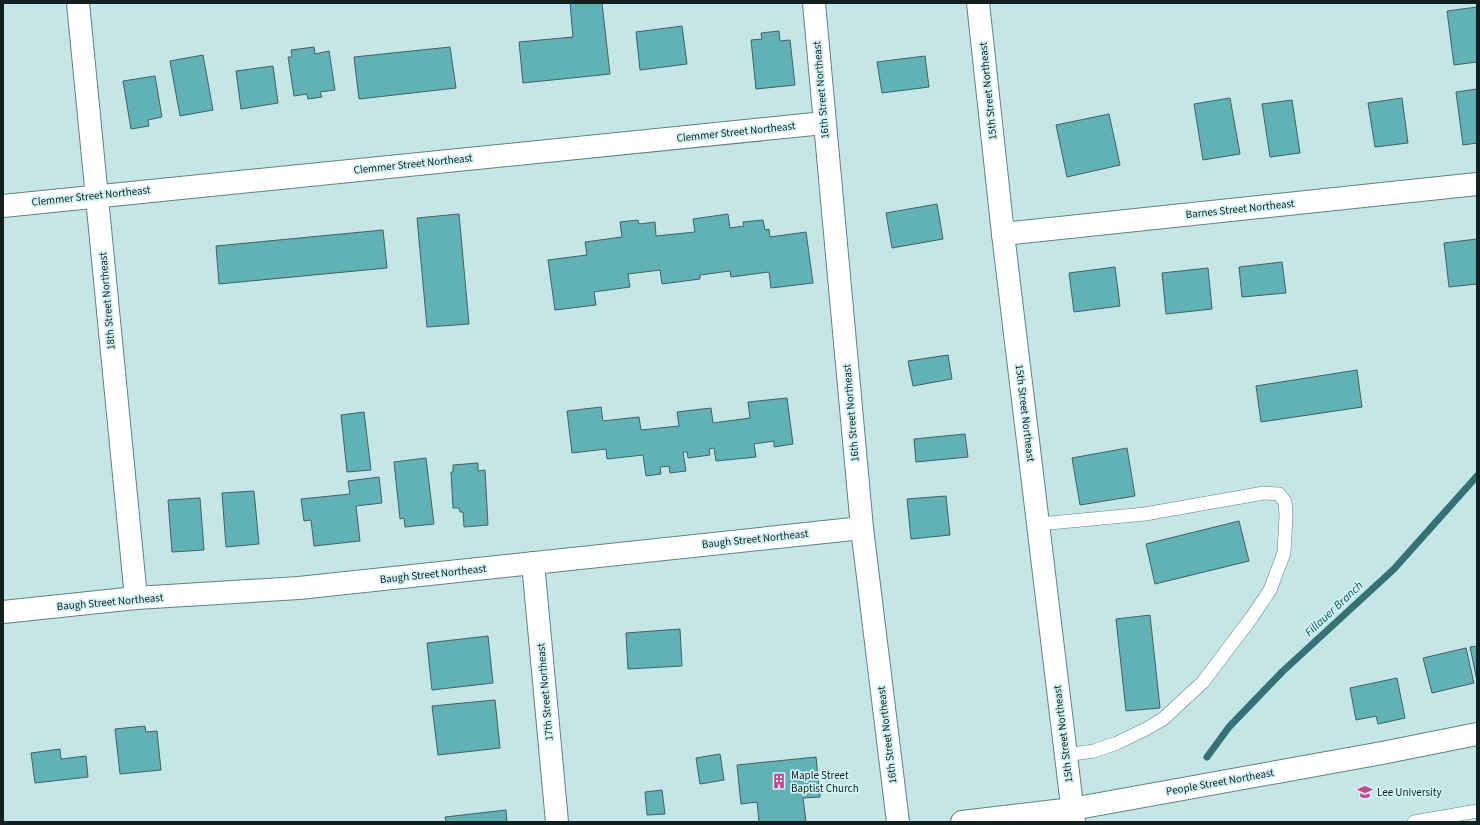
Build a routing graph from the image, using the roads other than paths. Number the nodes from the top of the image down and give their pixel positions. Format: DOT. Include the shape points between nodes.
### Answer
graph roads {
  1 [pos="78,3"];
  2 [pos="814,3"];
  3 [pos="978,3"];
  4 [pos="824,123"];
  5 [pos="1477,184"];
  6 [pos="97,195"];
  7 [pos="3,206"];
  8 [pos="1003,234"];
  9 [pos="1039,524"];
  10 [pos="862,528"];
  11 [pos="533,563"];
  12 [pos="136,598"];
  13 [pos="3,612"];
  14 [pos="1477,734"];
  15 [pos="1065,755"];
  16 [pos="1477,811"];
  17 [pos="1073,816"];
  18 [pos="557,822"];
  19 [pos="898,822"];
  20 [pos="962,822"];
  21 [pos="1414,822"];
  1 -- 6 [label="street, 18th Street Northeast"];
  2 -- 4 [label="street, 16th Street Northeast"];
  3 -- 8 [label="street, 15th Street Northeast"];
  4 -- 6 [label="street, Clemmer Street Northeast"];
  4 -- 10 [label="street, 16th Street Northeast"];
  5 -- 8 [label="street, Barnes Street Northeast"];
  6 -- 7 [label="street, Clemmer Street Northeast"];
  6 -- 12 [label="street, 18th Street Northeast"];
  8 -- 9 [label="street, 15th Street Northeast"];
  9 -- 15 [label="street, 15th Street Northeast"];
  9 -- 15 [label="lane" via="1145,514 1264,493 1279,494 1285,502 1284,553 1270,590 1203,682 1164,719 1146,729 1094,751"];
  10 -- 11 [label="street, Baugh Street Northeast"];
  10 -- 19 [label="street, 16th Street Northeast"];
  11 -- 12 [label="street, Baugh Street Northeast" via="299,588"];
  11 -- 18 [label="street, 17th Street Northeast"];
  12 -- 13 [label="street, Baugh Street Northeast"];
  14 -- 17 [label="street, People Street Northeast"];
  15 -- 17 [label="street, 15th Street Northeast"];
  16 -- 21 [label="lane"];
  17 -- 20 [label="street, People Street Northeast"];
}
